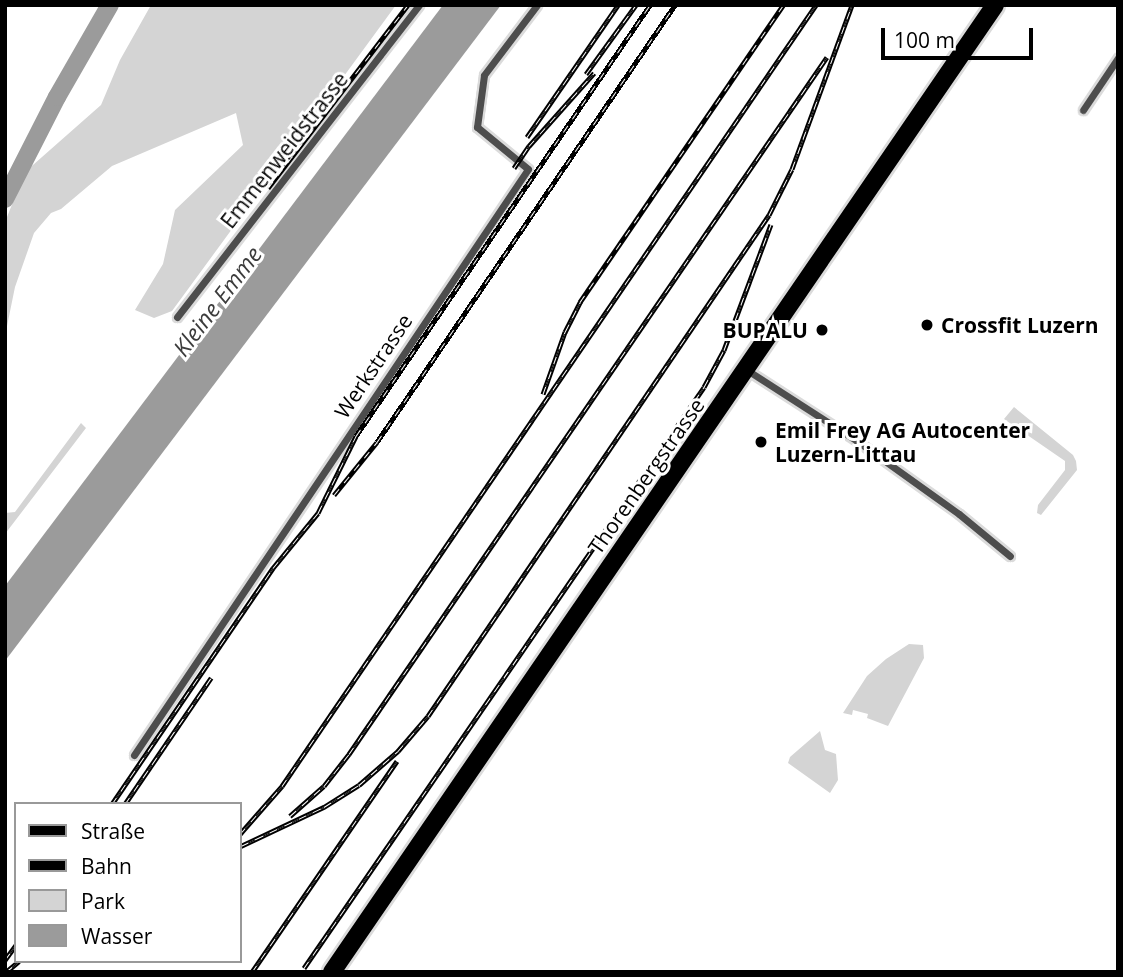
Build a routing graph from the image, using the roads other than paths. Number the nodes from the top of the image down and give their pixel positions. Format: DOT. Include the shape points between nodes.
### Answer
graph roads {
  1 [pos="419,5"];
  2 [pos="537,5"];
  3 [pos="995,5"];
  4 [pos="1118,58"];
  5 [pos="1083,110"];
  6 [pos="177,317"];
  7 [pos="747,370"];
  8 [pos="1010,556"];
  9 [pos="134,755"];
  10 [pos="332,972"];
  1 -- 6 [label="street, Emmenweidstrasse"];
  2 -- 9 [label="street, Werkstrasse" via="484,75 477,127 528,169"];
  3 -- 7 [label="main road, Thorenbergstrasse"];
  4 -- 5 [label="street"];
  7 -- 8 [label="street" via="959,514"];
  7 -- 10 [label="main road, Thorenbergstrasse"];
}
